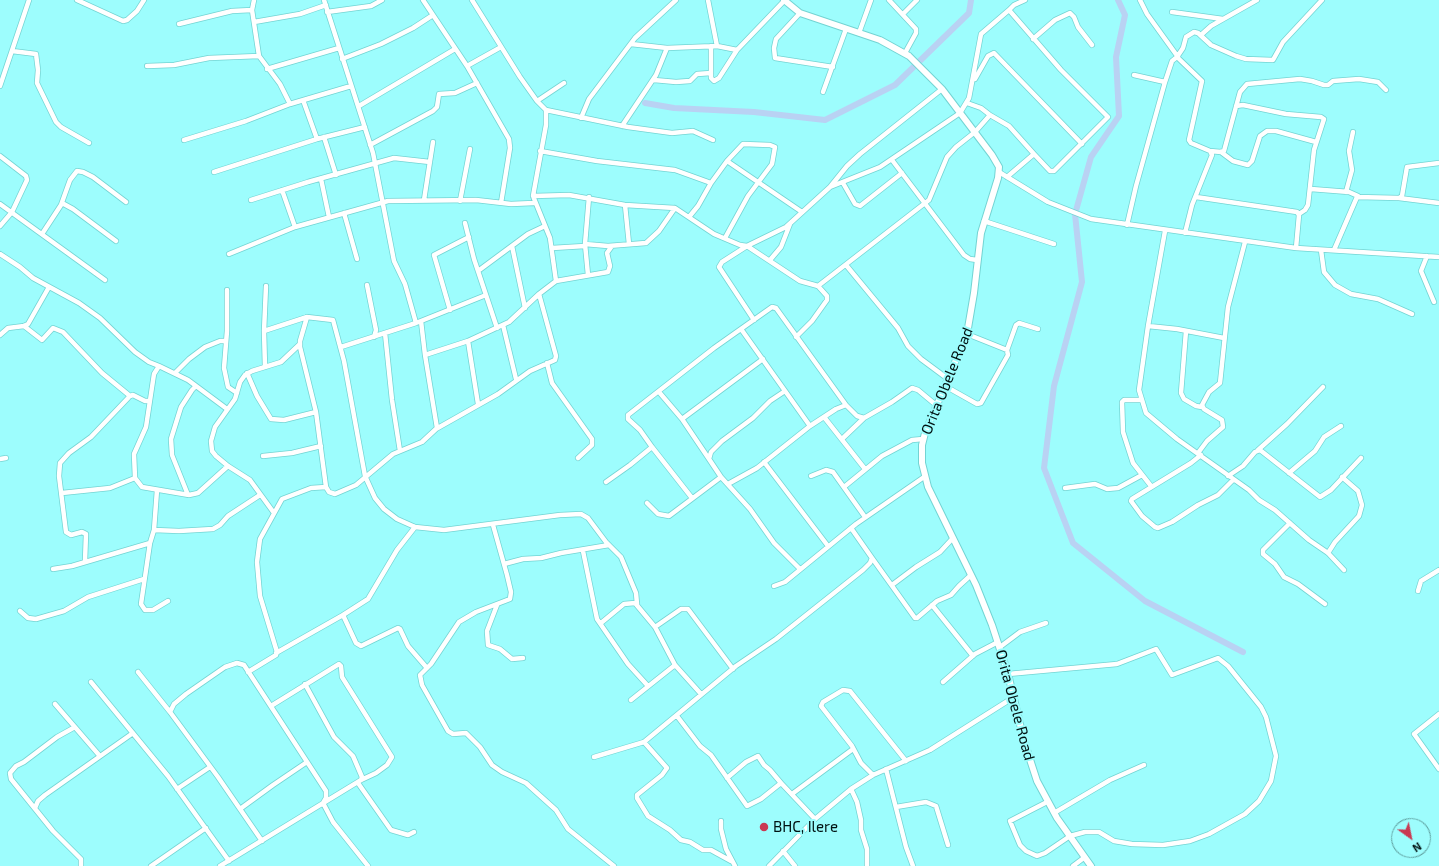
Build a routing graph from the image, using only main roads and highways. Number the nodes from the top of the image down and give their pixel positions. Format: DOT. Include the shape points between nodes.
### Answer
graph roads {
  1 [pos="784,0"];
  2 [pos="1091,866"];
  1 -- 2 [label="main road, Orita Obele Road" via="800,13 890,44 918,62 992,155 999,172 984,221 967,334 923,438 921,454 924,477 971,575 999,644 1032,768 1047,802"];
}
